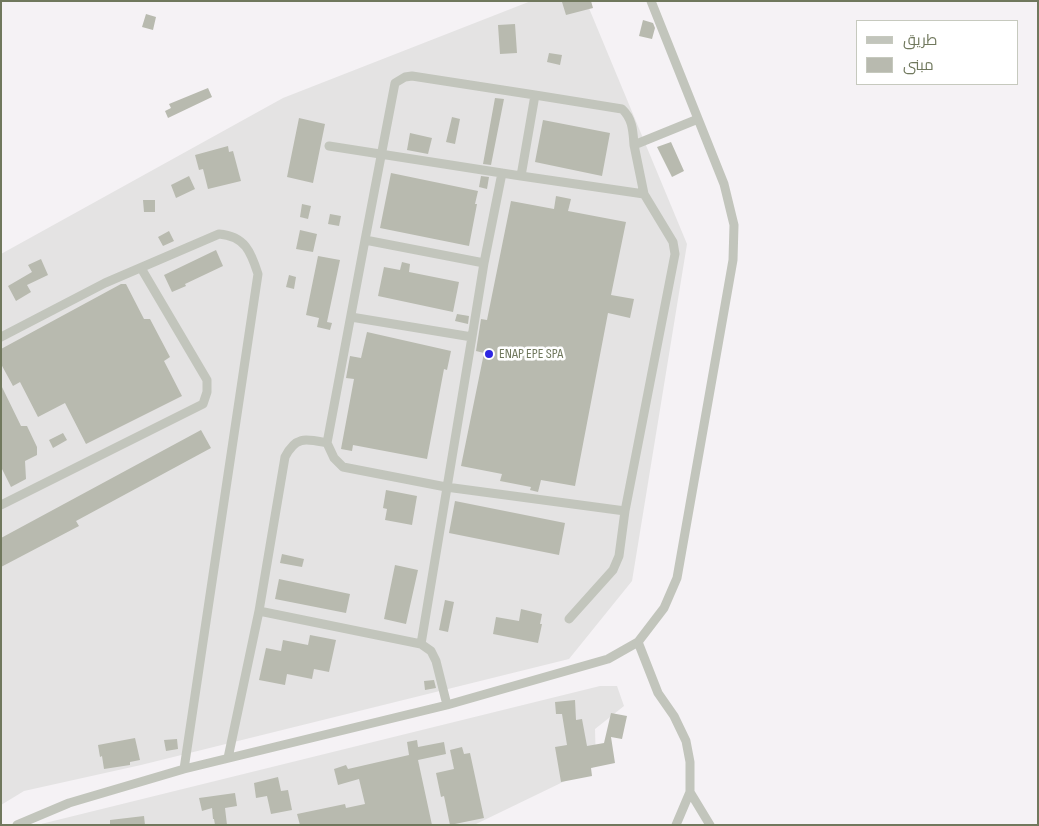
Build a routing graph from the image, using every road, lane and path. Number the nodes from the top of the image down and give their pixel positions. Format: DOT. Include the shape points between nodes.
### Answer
graph roads {
  1 [pos="651,1"];
  2 [pos="535,95"];
  3 [pos="698,119"];
  4 [pos="634,145"];
  5 [pos="329,146"];
  6 [pos="381,154"];
  7 [pos="502,173"];
  8 [pos="521,176"];
  9 [pos="644,194"];
  10 [pos="366,240"];
  11 [pos="484,263"];
  12 [pos="141,268"];
  13 [pos="351,317"];
  14 [pos="1,337"];
  15 [pos="472,337"];
  16 [pos="327,443"];
  17 [pos="446,487"];
  18 [pos="1,505"];
  19 [pos="625,511"];
  20 [pos="259,612"];
  21 [pos="569,619"];
  22 [pos="638,642"];
  23 [pos="421,644"];
  24 [pos="447,705"];
  25 [pos="228,758"];
  26 [pos="184,769"];
  27 [pos="690,792"];
  28 [pos="17,825"];
  29 [pos="676,825"];
  30 [pos="710,825"];
  1 -- 3 [label="street"];
  2 -- 4 [label="street" via="622,110 629,115"];
  2 -- 6 [label="street" via="405,77 395,83"];
  2 -- 8 [label="street"];
  3 -- 4 [label="street"];
  3 -- 22 [label="street" via="724,184 734,225 733,260 677,578 664,608"];
  4 -- 9 [label="street"];
  5 -- 6 [label="street"];
  6 -- 7 [label="street"];
  6 -- 10 [label="street"];
  7 -- 8 [label="street"];
  7 -- 11 [label="street"];
  8 -- 9 [label="street"];
  9 -- 19 [label="street" via="672,242 675,254"];
  10 -- 11 [label="street"];
  10 -- 13 [label="street"];
  11 -- 15 [label="street"];
  12 -- 14 [label="street"];
  12 -- 18 [label="street" via="207,380 202,404"];
  12 -- 26 [label="street" via="219,234 241,241 252,256 258,274"];
  13 -- 15 [label="street"];
  13 -- 16 [label="street"];
  15 -- 17 [label="street"];
  16 -- 17 [label="street" via="343,467"];
  16 -- 20 [label="street" via="307,439 296,442 285,457"];
  17 -- 19 [label="street"];
  17 -- 23 [label="street"];
  19 -- 21 [label="street" via="619,556 613,570"];
  20 -- 23 [label="street"];
  20 -- 25 [label="street"];
  22 -- 24 [label="street" via="608,659"];
  22 -- 27 [label="street" via="658,692 686,741"];
  23 -- 24 [label="street" via="431,651 436,661"];
  24 -- 25 [label="street"];
  25 -- 26 [label="street"];
  26 -- 28 [label="street" via="69,802"];
  27 -- 29 [label="street"];
  27 -- 30 [label="street"];
}
